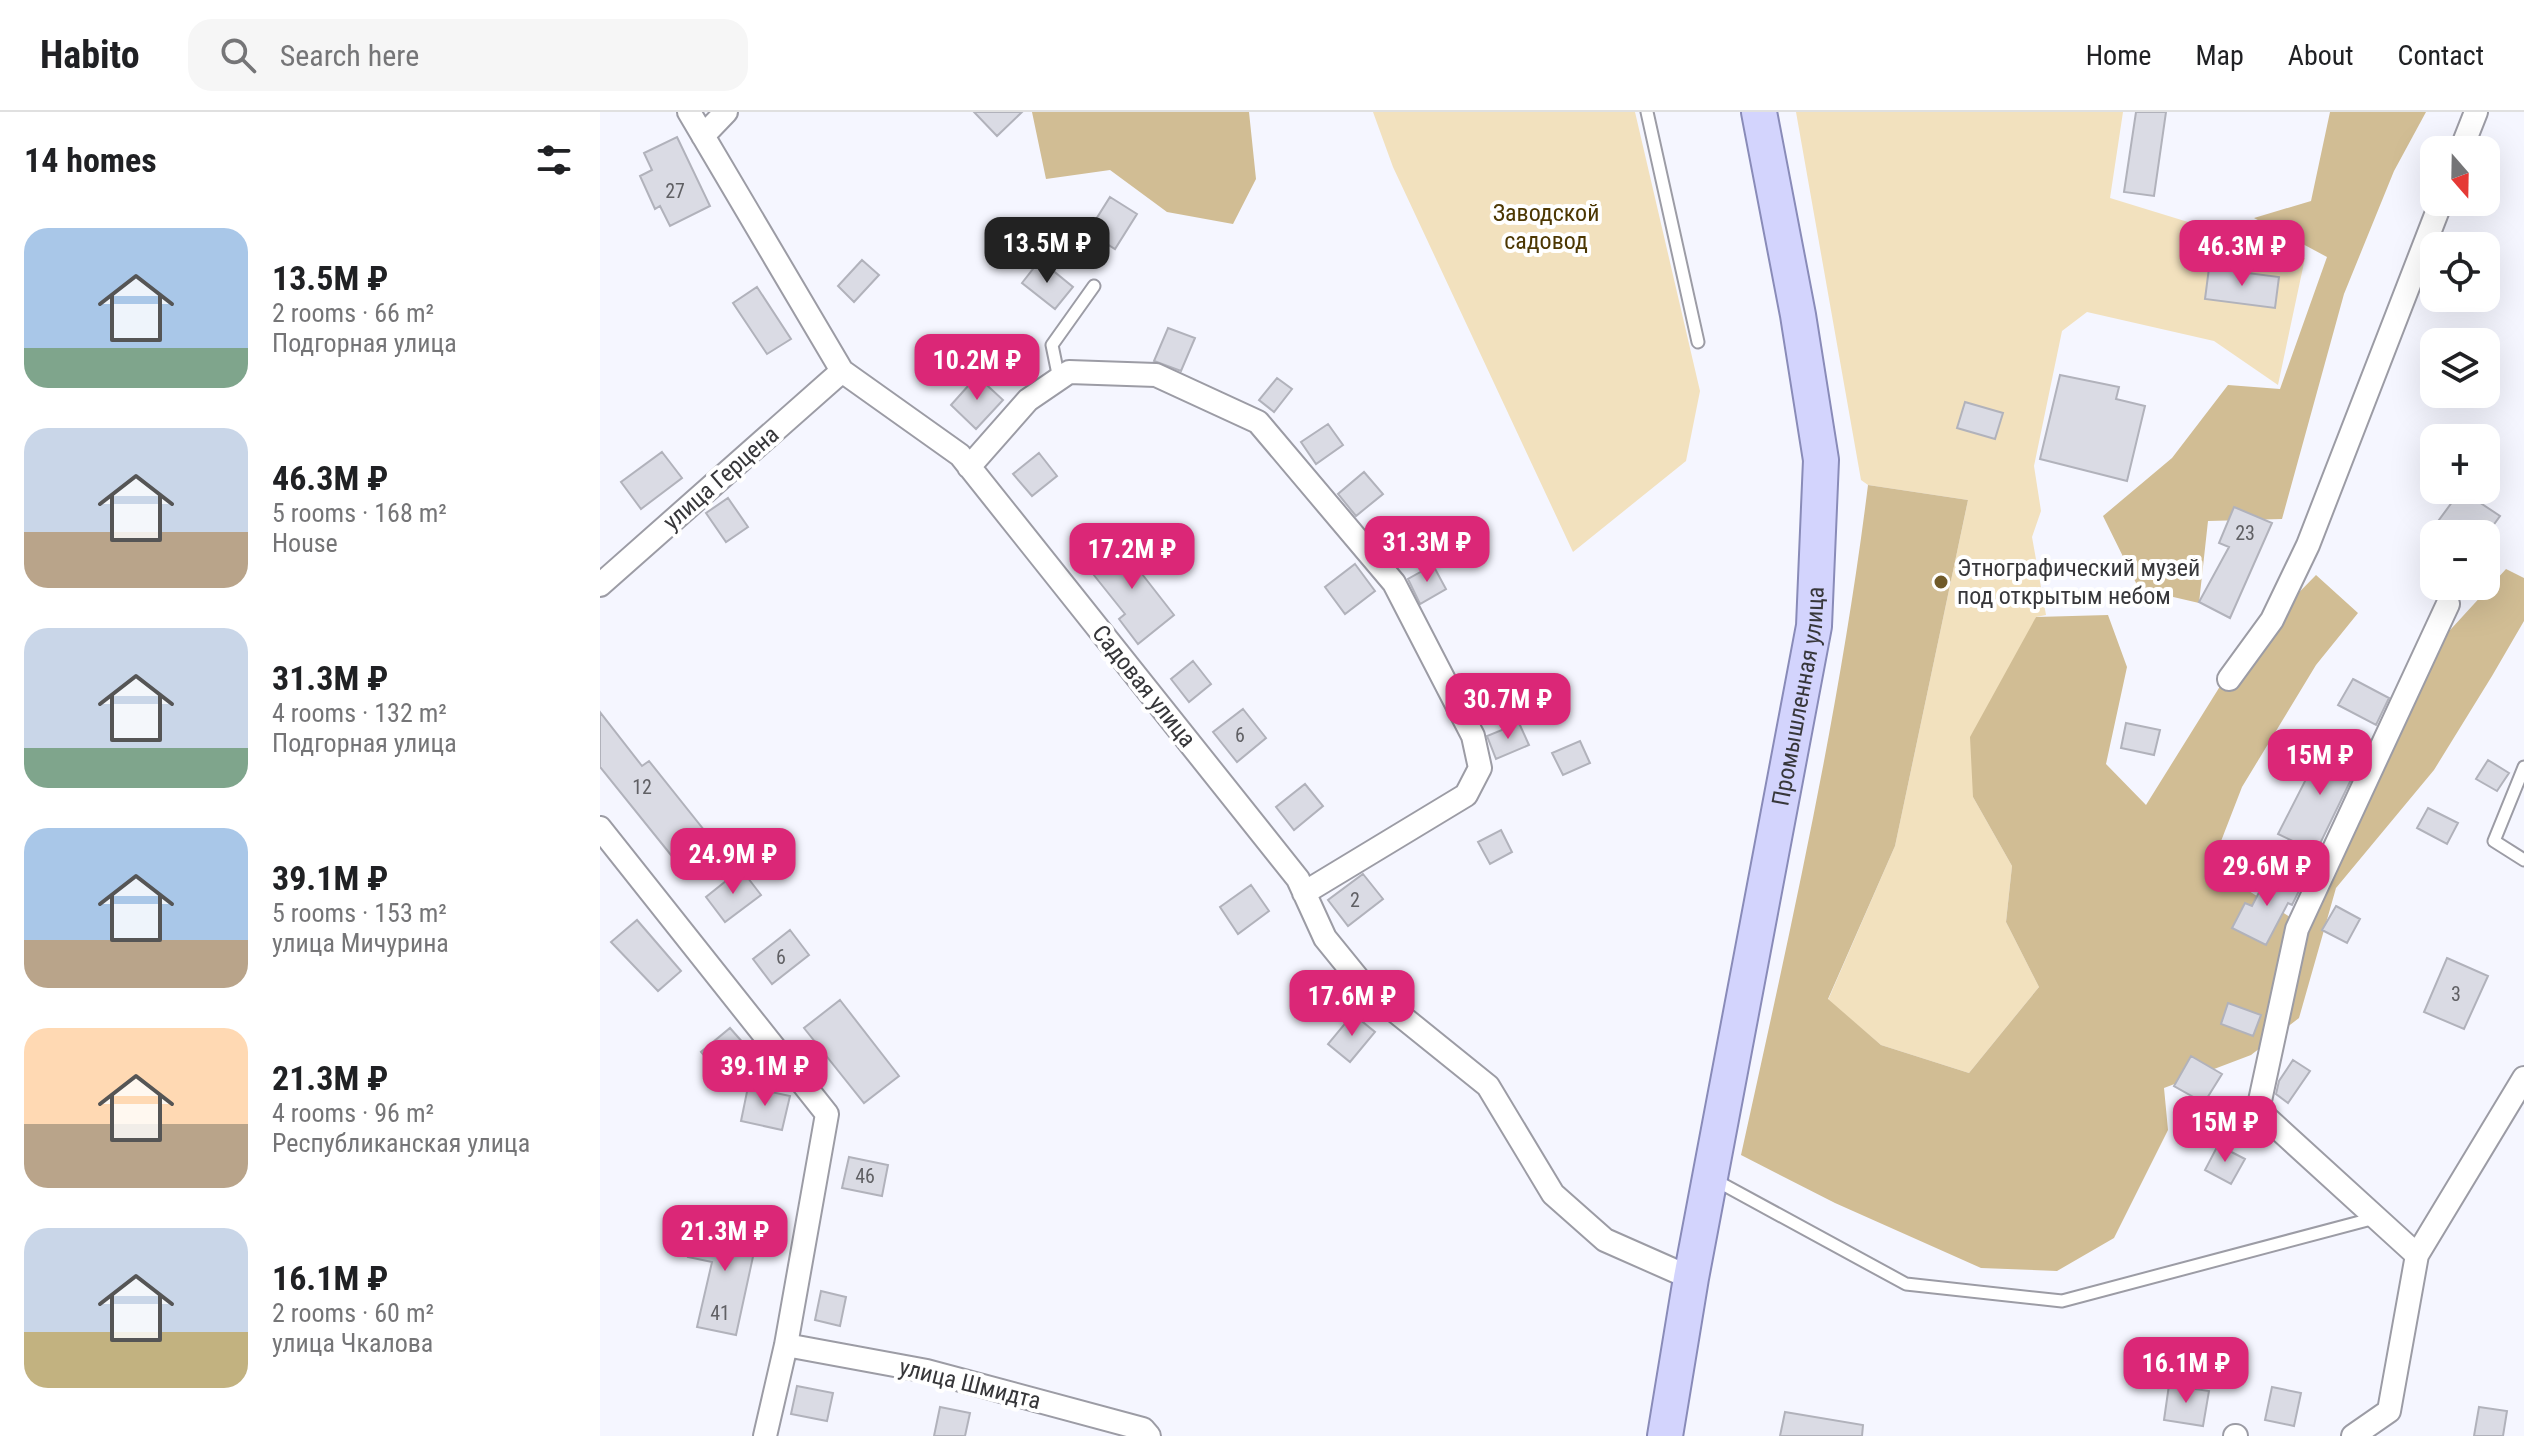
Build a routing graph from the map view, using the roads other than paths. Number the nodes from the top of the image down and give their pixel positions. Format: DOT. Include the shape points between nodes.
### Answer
graph roads {
  1 [pos="689,112"];
  2 [pos="726,112"];
  3 [pos="1647,112"];
  4 [pos="1759,112"];
  5 [pos="2476,112"];
  6 [pos="703,136"];
  7 [pos="2467,136"];
  8 [pos="2436,216"];
  9 [pos="1094,286"];
  10 [pos="1698,342"];
  11 [pos="842,371"];
  12 [pos="1059,379"];
  13 [pos="969,467"];
  14 [pos="600,585"];
  15 [pos="2448,604"];
  16 [pos="2229,679"];
  17 [pos="2524,767"];
  18 [pos="600,828"];
  19 [pos="2524,860"];
  20 [pos="1304,893"];
  21 [pos="2524,1078"];
  22 [pos="1711,1178"];
  23 [pos="2377,1218"];
  24 [pos="2417,1255"];
  25 [pos="1691,1278"];
  26 [pos="786,1345"];
  27 [pos="765,1436"];
  28 [pos="1149,1436"];
  29 [pos="1665,1436"];
  30 [pos="2353,1436"];
  1 -- 6 [label="street, Садовая улица"];
  2 -- 6 [label="street"];
  3 -- 10 [label="lane"];
  4 -- 22 [label="main road, Промышленная улица" via="1821,460 1815,611"];
  5 -- 7 [label="street"];
  6 -- 11 [label="street, Садовая улица"];
  8 -- 16 [label="street" via="2272,620"];
  9 -- 12 [label="lane" via="1052,345"];
  11 -- 13 [label="street, Садовая улица" via="960,455"];
  11 -- 14 [label="street, улица Герцена"];
  12 -- 13 [label="street" via="1028,400"];
  12 -- 20 [label="street" via="1069,372 1156,375 1258,422 1394,583 1473,736 1480,768 1466,795"];
  13 -- 20 [label="street, Садовая улица"];
  15 -- 23 [label="street" via="2297,929 2258,1110"];
  17 -- 19 [label="lane" via="2494,841"];
  18 -- 26 [label="street" via="827,1114"];
  20 -- 25 [label="street, Садовая улица" via="1325,938 1364,986 1488,1086 1553,1194 1605,1240"];
  21 -- 24 [label="street"];
  22 -- 23 [label="lane" via="1906,1284 2062,1301"];
  22 -- 25 [label="main road, Промышленная улица"];
  23 -- 24 [label="street"];
  24 -- 30 [label="street" via="2389,1411"];
  25 -- 29 [label="main road, Промышленная улица"];
  26 -- 27 [label="street"];
  26 -- 28 [label="street, улица Шмидта" via="927,1371 1143,1429"];
}
